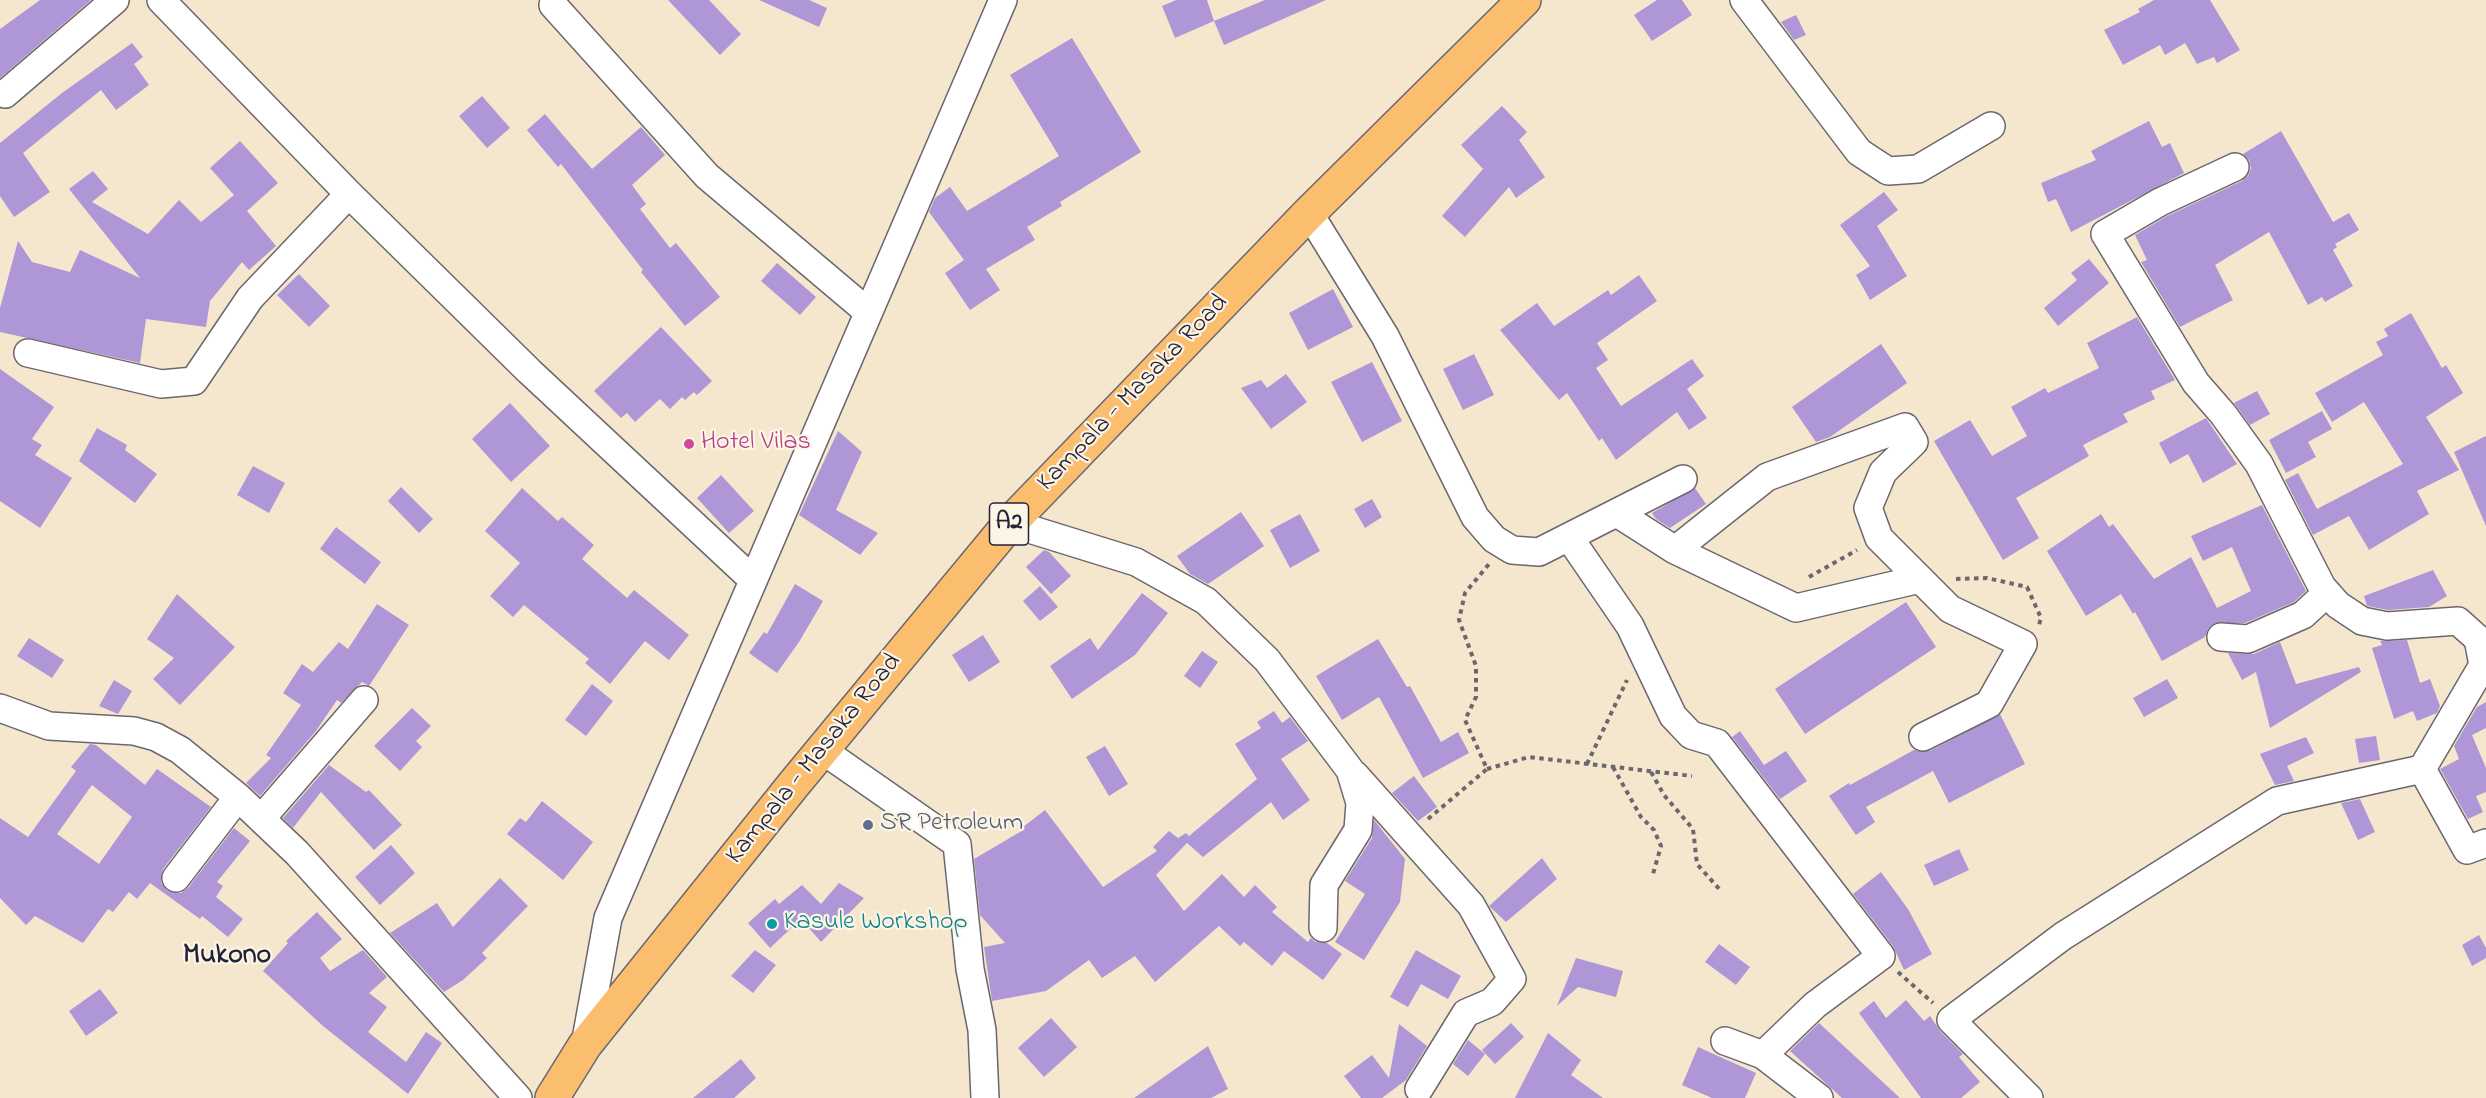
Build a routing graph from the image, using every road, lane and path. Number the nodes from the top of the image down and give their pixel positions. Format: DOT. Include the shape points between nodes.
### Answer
graph roads {
  1 [pos="115,0"];
  2 [pos="161,0"];
  3 [pos="1004,0"];
  4 [pos="1524,0"];
  5 [pos="1744,0"];
  6 [pos="554,5"];
  7 [pos="5,94"];
  8 [pos="1991,126"];
  9 [pos="2235,167"];
  10 [pos="349,194"];
  11 [pos="1309,213"];
  12 [pos="868,312"];
  13 [pos="28,353"];
  14 [pos="1683,480"];
  15 [pos="1617,513"];
  16 [pos="1010,523"];
  17 [pos="1569,537"];
  18 [pos="1879,538"];
  19 [pos="1504,545"];
  20 [pos="1675,550"];
  21 [pos="752,579"];
  22 [pos="1920,579"];
  23 [pos="2327,593"];
  24 [pos="1773,597"];
  25 [pos="2222,637"];
  26 [pos="2023,644"];
  27 [pos="1629,675"];
  28 [pos="364,700"];
  29 [pos="0,708"];
  30 [pos="1923,737"];
  31 [pos="822,750"];
  32 [pos="1587,764"];
  33 [pos="1613,767"];
  34 [pos="1487,769"];
  35 [pos="2422,769"];
  36 [pos="1350,770"];
  37 [pos="1651,771"];
  38 [pos="1692,776"];
  39 [pos="238,797"];
  40 [pos="261,819"];
  41 [pos="1409,836"];
  42 [pos="2486,843"];
  43 [pos="1653,874"];
  44 [pos="176,878"];
  45 [pos="1721,891"];
  46 [pos="1323,928"];
  47 [pos="1881,956"];
  48 [pos="1951,1020"];
  49 [pos="1725,1041"];
  50 [pos="585,1045"];
  51 [pos="1763,1055"];
  52 [pos="1419,1089"];
  53 [pos="1809,1095"];
  54 [pos="518,1098"];
  55 [pos="552,1098"];
  56 [pos="985,1098"];
  57 [pos="2029,1098"];
  1 -- 7 [label="street"];
  2 -- 10 [label="street"];
  3 -- 12 [label="street"];
  4 -- 11 [label="main road, Kampala - Masaka Road / A2"];
  5 -- 8 [label="street" via="1859,152 1888,171 1918,169"];
  6 -- 12 [label="street" via="707,176"];
  9 -- 23 [label="street" via="2160,201 2105,234 2196,383 2259,464"];
  10 -- 13 [label="street" via="250,298 194,381 161,384"];
  10 -- 21 [label="street"];
  11 -- 16 [label="main road, Kampala - Masaka Road / A2"];
  11 -- 19 [label="street" via="1385,336 1475,517"];
  12 -- 21 [label="street"];
  14 -- 15 [label="street"];
  15 -- 17 [label="street"];
  15 -- 20 [label="street"];
  16 -- 31 [label="main road, Kampala - Masaka Road / A2"];
  16 -- 36 [label="street" via="1136,562 1206,601 1267,660"];
  17 -- 19 [label="street" via="1539,552 1512,550"];
  17 -- 47 [label="street" via="1630,626 1673,716 1691,735 1717,742"];
  18 -- 20 [label="street" via="1869,508 1883,472 1914,442 1905,427 1767,477"];
  18 -- 22 [label="street"];
  18 -- 24 [label="path"];
  19 -- 34 [label="path" via="1465,593 1459,620 1476,666 1476,697 1465,720"];
  20 -- 24 [label="street"];
  21 -- 50 [label="street" via="608,918"];
  22 -- 24 [label="street" via="1796,608"];
  22 -- 26 [label="street" via="1950,609"];
  22 -- 26 [label="path" via="1987,578 2027,587 2041,618 2031,648"];
  23 -- 25 [label="street" via="2303,615 2248,639"];
  23 -- 35 [label="street" via="2362,621 2387,626 2458,621 2478,639 2483,665"];
  26 -- 30 [label="street" via="1989,704"];
  27 -- 32 [label="path"];
  28 -- 40 [label="street"];
  29 -- 39 [label="street" via="50,726 134,731 156,737 180,750"];
  31 -- 50 [label="main road, Kampala - Masaka Road / A2"];
  31 -- 56 [label="street" via="957,844 970,969 982,1030"];
  32 -- 33 [label="path"];
  32 -- 34 [label="path" via="1529,758"];
  33 -- 37 [label="path"];
  33 -- 43 [label="path" via="1661,846"];
  34 -- 41 [label="path"];
  35 -- 42 [label="street" via="2467,850"];
  35 -- 48 [label="street" via="2277,801 2062,936"];
  36 -- 41 [label="street"];
  36 -- 46 [label="street" via="1360,803 1358,830 1324,885"];
  37 -- 38 [label="path"];
  37 -- 45 [label="path" via="1664,795 1693,828 1697,864"];
  39 -- 40 [label="street"];
  39 -- 44 [label="street"];
  40 -- 54 [label="street" via="297,853"];
  41 -- 52 [label="street" via="1471,905 1512,978 1491,1002 1467,1013"];
  47 -- 48 [label="path"];
  47 -- 51 [label="street" via="1815,1005"];
  48 -- 57 [label="street"];
  49 -- 51 [label="street"];
  50 -- 55 [label="main road, Kampala - Masaka Road / A2"];
  51 -- 53 [label="street"];
}
